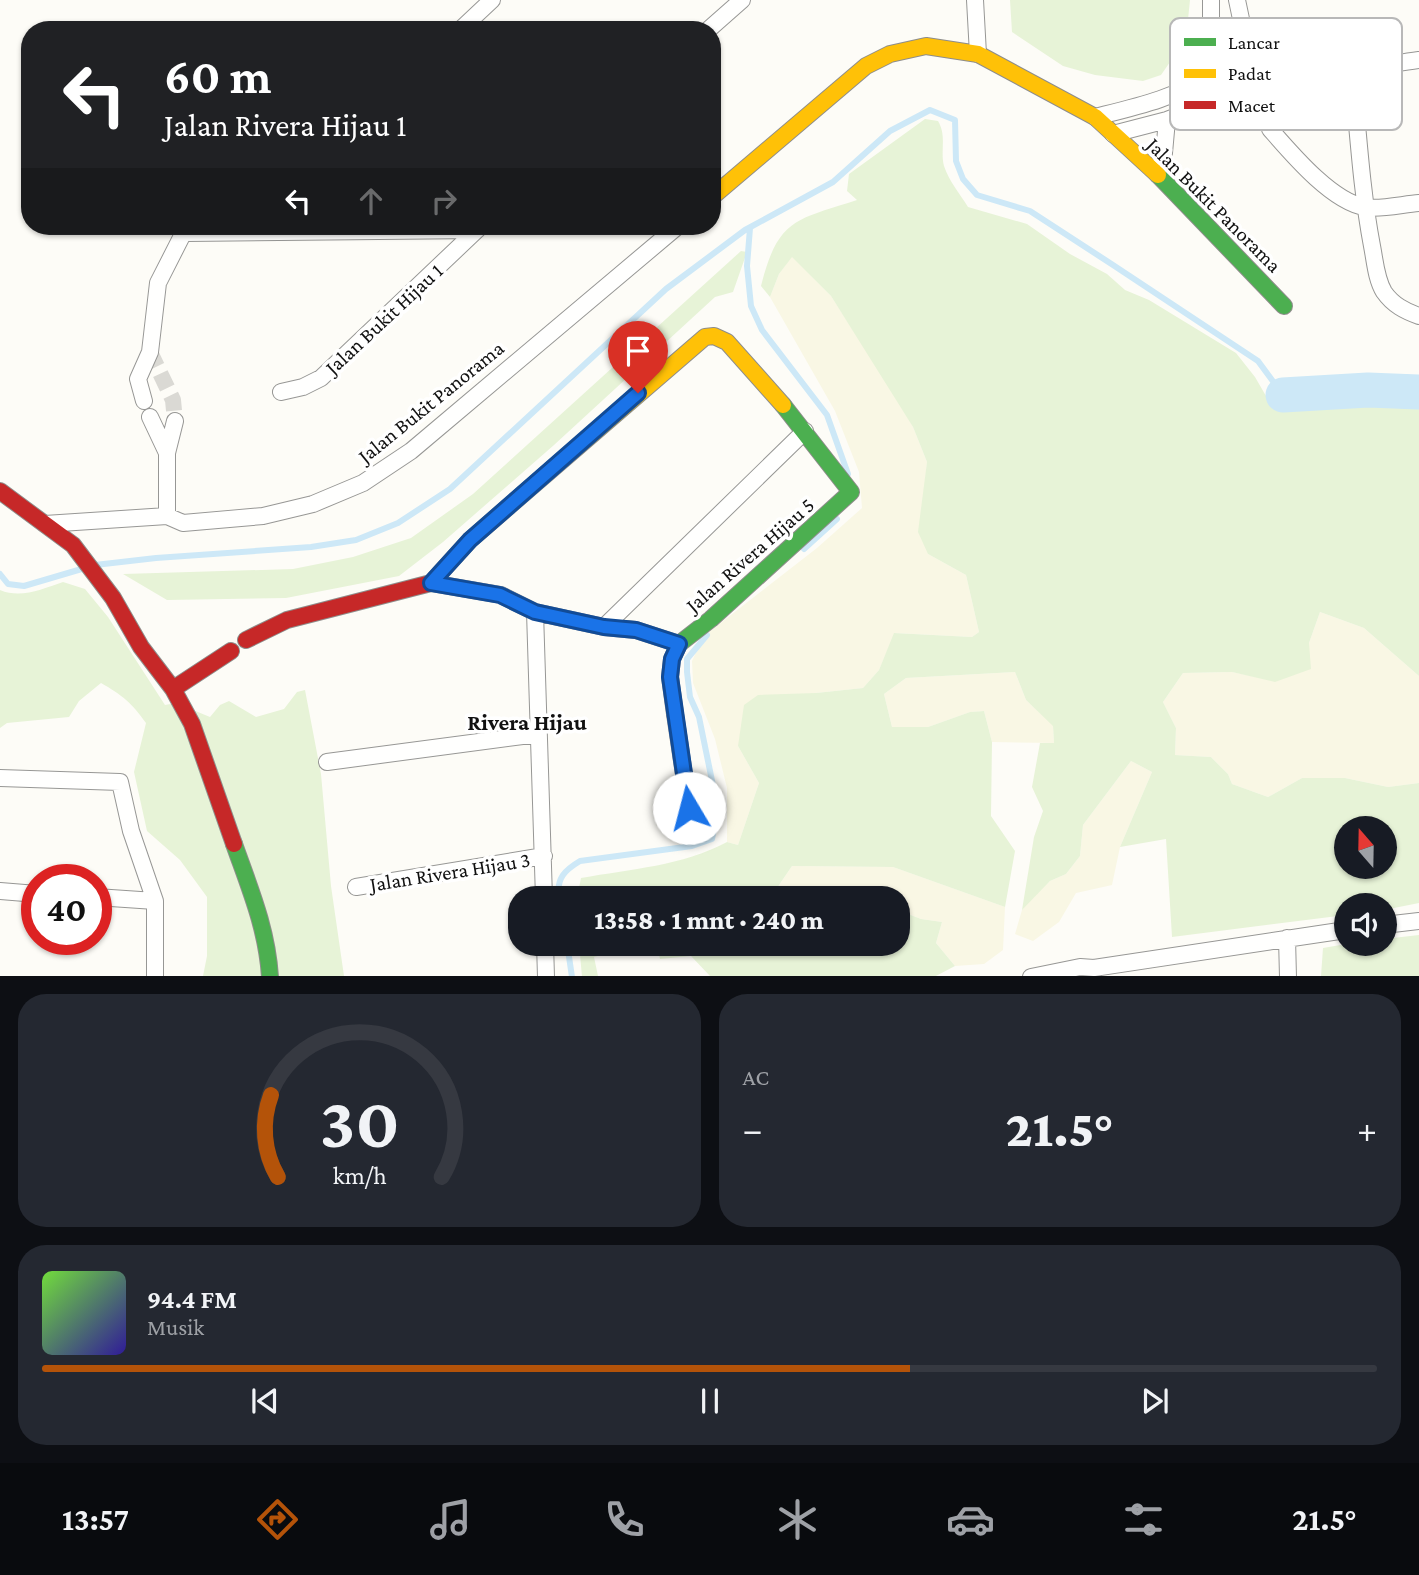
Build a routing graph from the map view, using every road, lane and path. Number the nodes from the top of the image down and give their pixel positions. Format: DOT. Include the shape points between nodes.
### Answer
graph roads {
  1 [pos="492,0"];
  2 [pos="742,0"];
  3 [pos="975,0"];
  4 [pos="1211,0"];
  5 [pos="1237,0"];
  6 [pos="1211,18"];
  7 [pos="1241,18"];
  8 [pos="470,21"];
  9 [pos="718,21"];
  10 [pos="978,54"];
  11 [pos="1170,96"];
  12 [pos="1095,117"];
  13 [pos="1170,119"];
  14 [pos="1167,120"];
  15 [pos="1271,130"];
  16 [pos="1358,130"];
  17 [pos="1113,134"];
  18 [pos="1157,174"];
  19 [pos="721,189"];
  20 [pos="1419,203"];
  21 [pos="1365,207"];
  22 [pos="183,235"];
  23 [pos="473,235"];
  24 [pos="667,235"];
  25 [pos="1284,306"];
  26 [pos="1419,316"];
  27 [pos="281,392"];
  28 [pos="144,401"];
  29 [pos="150,417"];
  30 [pos="175,421"];
  31 [pos="805,431"];
  32 [pos="167,453"];
  33 [pos="0,491"];
  34 [pos="167,516"];
  35 [pos="45,524"];
  36 [pos="431,583"];
  37 [pos="535,612"];
  38 [pos="604,627"];
  39 [pos="246,640"];
  40 [pos="679,644"];
  41 [pos="231,651"];
  42 [pos="173,689"];
  43 [pos="538,734"];
  44 [pos="327,762"];
  45 [pos="0,778"];
  46 [pos="689,808"];
  47 [pos="544,856"];
  48 [pos="544,886"];
  49 [pos="356,887"];
  50 [pos="0,891"];
  51 [pos="21,893"];
  52 [pos="112,898"];
  53 [pos="155,901"];
  54 [pos="1419,921"];
  55 [pos="1397,924"];
  56 [pos="1334,931"];
  57 [pos="1287,937"];
  58 [pos="545,956"];
  59 [pos="1094,972"];
  60 [pos="155,976"];
  61 [pos="270,976"];
  62 [pos="546,976"];
  63 [pos="1031,976"];
  64 [pos="1288,976"];
  1 -- 8 [label="street"];
  2 -- 9 [label="street"];
  3 -- 10 [label="street"];
  4 -- 6 [label="street"];
  5 -- 7 [label="street"];
  10 -- 12 [label="street, Jalan Bukit Panorama"];
  10 -- 19 [label="street, Jalan Bukit Panorama" via="926,46 890,54 866,66"];
  11 -- 12 [label="street, Jalan Bukit Panorama"];
  12 -- 17 [label="street, Jalan Bukit Panorama"];
  13 -- 14 [label="street, Jalan Bukit Panorama"];
  14 -- 17 [label="street, Jalan Bukit Panorama"];
  14 -- 18 [label="street"];
  15 -- 21 [label="street" via="1330,189"];
  16 -- 21 [label="street"];
  17 -- 18 [label="street, Jalan Bukit Panorama"];
  18 -- 25 [label="street, Jalan Bukit Panorama"];
  20 -- 21 [label="street"];
  21 -- 26 [label="street" via="1383,290 1403,310"];
  22 -- 28 [label="street" via="158,283 150,352 138,379"];
  23 -- 27 [label="street, Jalan Bukit Hijau 1" via="321,378"];
  24 -- 34 [label="street, Jalan Bukit Panorama" via="411,451 363,483 313,504 263,516 183,523"];
  29 -- 32 [label="street"];
  30 -- 32 [label="street"];
  31 -- 36 [label="street, Jalan Rivera Hijau 5" via="727,342 719,336 701,338 470,540"];
  31 -- 38 [label="street"];
  31 -- 40 [label="street, Jalan Rivera Hijau 5" via="851,492"];
  32 -- 34 [label="street"];
  33 -- 35 [label="street"];
  34 -- 35 [label="street, Jalan Bukit Panorama"];
  35 -- 42 [label="street" via="73,545"];
  36 -- 37 [label="street" via="500,595"];
  36 -- 39 [label="street" via="287,620"];
  37 -- 38 [label="street"];
  37 -- 43 [label="street"];
  38 -- 40 [label="street" via="636,630"];
  40 -- 46 [label="street" via="670,677"];
  41 -- 42 [label="street"];
  42 -- 61 [label="street" via="192,724 264,930"];
  43 -- 44 [label="street"];
  43 -- 47 [label="street"];
  45 -- 53 [label="street" via="120,782"];
  47 -- 48 [label="street"];
  47 -- 49 [label="street, Jalan Rivera Hijau 3"];
  50 -- 51 [label="street"];
  52 -- 53 [label="street"];
  53 -- 60 [label="street"];
  54 -- 55 [label="street"];
  56 -- 57 [label="street"];
  57 -- 59 [label="street"];
  57 -- 64 [label="street"];
  58 -- 62 [label="street"];
  59 -- 63 [label="street" via="1080,967"];
}
